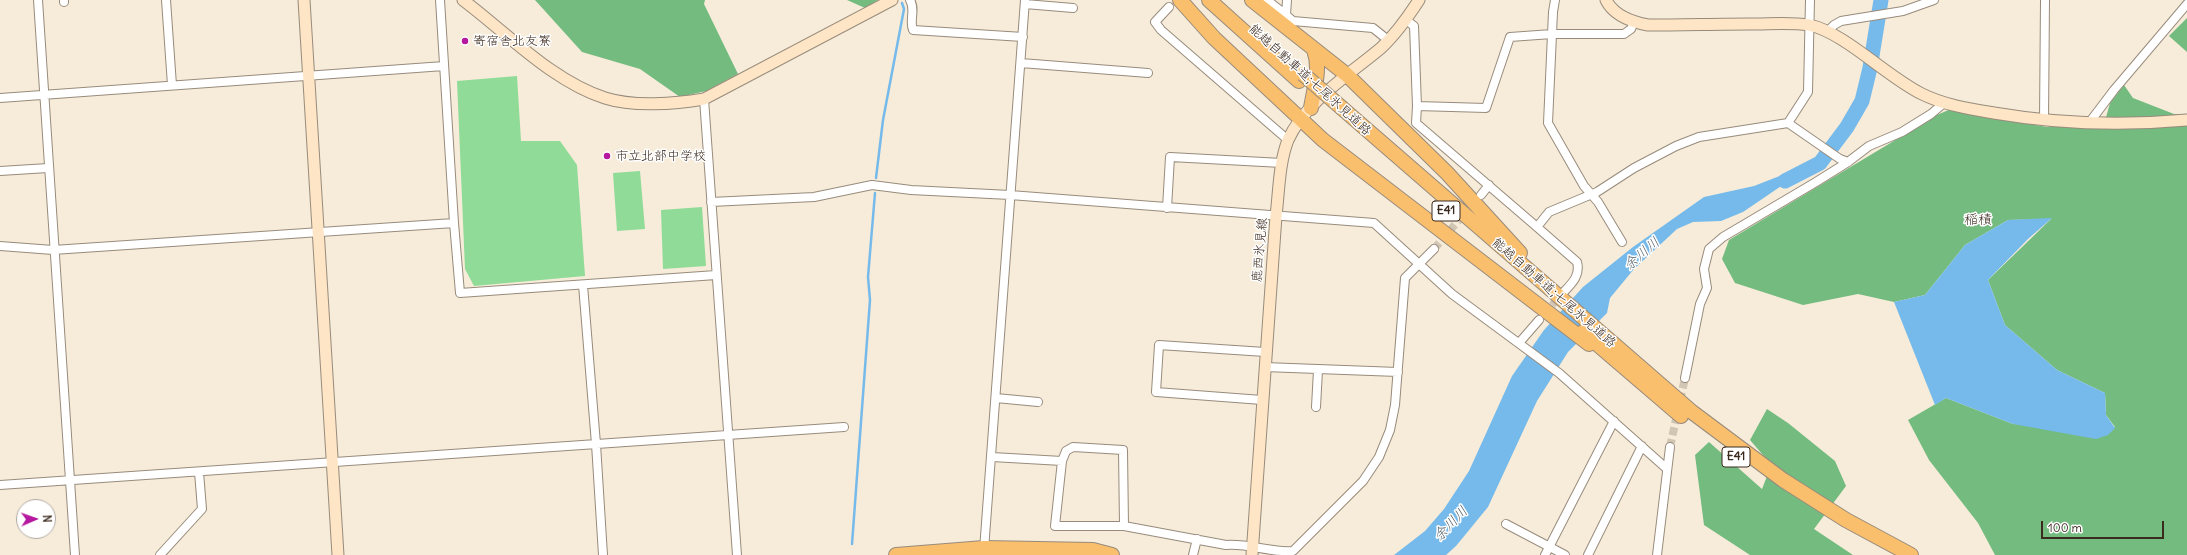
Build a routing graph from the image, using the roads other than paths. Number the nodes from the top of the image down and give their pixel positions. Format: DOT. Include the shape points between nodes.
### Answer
graph roads {
  1 [pos="38,0"];
  2 [pos="166,0"];
  3 [pos="304,0"];
  4 [pos="440,0"];
  5 [pos="892,0"];
  6 [pos="910,0"];
  7 [pos="1209,0"];
  8 [pos="1220,0"];
  9 [pos="1252,0"];
  10 [pos="1267,0"];
  11 [pos="1287,0"];
  12 [pos="1419,0"];
  13 [pos="1555,0"];
  14 [pos="1606,0"];
  15 [pos="1810,0"];
  16 [pos="1934,0"];
  17 [pos="2046,0"];
  18 [pos="469,2"];
  19 [pos="1025,2"];
  20 [pos="1174,3"];
  21 [pos="2187,4"];
  22 [pos="1073,8"];
  23 [pos="1286,15"];
  24 [pos="1406,20"];
  25 [pos="1634,22"];
  26 [pos="1810,25"];
  27 [pos="1827,32"];
  28 [pos="1552,34"];
  29 [pos="1022,37"];
  30 [pos="1388,40"];
  31 [pos="1314,50"];
  32 [pos="1021,64"];
  33 [pos="444,66"];
  34 [pos="1148,73"];
  35 [pos="307,75"];
  36 [pos="1347,75"];
  37 [pos="1301,77"];
  38 [pos="172,85"];
  39 [pos="43,95"];
  40 [pos="0,98"];
  41 [pos="704,99"];
  42 [pos="1944,103"];
  43 [pos="1417,106"];
  44 [pos="1311,108"];
  45 [pos="1300,118"];
  46 [pos="2187,120"];
  47 [pos="2044,121"];
  48 [pos="1788,123"];
  49 [pos="2089,123"];
  50 [pos="1288,140"];
  51 [pos="1848,162"];
  52 [pos="1282,164"];
  53 [pos="48,168"];
  54 [pos="0,172"];
  55 [pos="1489,185"];
  56 [pos="1010,195"];
  57 [pos="1481,195"];
  58 [pos="1592,195"];
  59 [pos="711,202"];
  60 [pos="1167,208"];
  61 [pos="1276,216"];
  62 [pos="454,223"];
  63 [pos="1537,227"];
  64 [pos="317,231"];
  65 [pos="1622,242"];
  66 [pos="0,246"];
  67 [pos="1434,249"];
  68 [pos="53,250"];
  69 [pos="1421,264"];
  70 [pos="716,274"];
  71 [pos="583,285"];
  72 [pos="1553,307"];
  73 [pos="1591,337"];
  74 [pos="1521,345"];
  75 [pos="1265,352"];
  76 [pos="1264,367"];
  77 [pos="1318,370"];
  78 [pos="1398,372"];
  79 [pos="1685,378"];
  80 [pos="996,398"];
  81 [pos="1262,400"];
  82 [pos="1038,402"];
  83 [pos="1316,407"];
  84 [pos="1614,421"];
  85 [pos="844,427"];
  86 [pos="727,435"];
  87 [pos="596,444"];
  88 [pos="1642,446"];
  89 [pos="1670,447"];
  90 [pos="992,456"];
  91 [pos="331,461"];
  92 [pos="1062,461"];
  93 [pos="1666,468"];
  94 [pos="199,472"];
  95 [pos="70,481"];
  96 [pos="0,485"];
  97 [pos="1506,524"];
  98 [pos="1124,526"];
  99 [pos="1197,539"];
  100 [pos="1549,547"];
  101 [pos="1253,550"];
  102 [pos="984,552"];
  103 [pos="1293,553"];
  104 [pos="74,555"];
  105 [pos="160,555"];
  106 [pos="338,555"];
  107 [pos="603,555"];
  108 [pos="736,555"];
  109 [pos="896,555"];
  110 [pos="1112,555"];
  111 [pos="1193,555"];
  112 [pos="1545,555"];
  113 [pos="1565,555"];
  114 [pos="1588,555"];
  115 [pos="1657,555"];
  116 [pos="1896,555"];
  117 [pos="1911,555"];
  1 -- 39 [label="street"];
  2 -- 38 [label="street"];
  3 -- 35 [label="street"];
  4 -- 33 [label="street"];
  5 -- 41 [label="street"];
  6 -- 29 [label="street" via="913,7 910,24 913,30"];
  7 -- 37 [label="highway, 能越自動車道;七尾氷見道路 / E41"];
  8 -- 37 [label="highway, 能越自動車道;七尾氷見道路 / E41"];
  9 -- 31 [label="highway"];
  10 -- 23 [label="street"];
  11 -- 23 [label="street"];
  12 -- 24 [label="street, 鹿西氷見線"];
  13 -- 28 [label="street"];
  14 -- 25 [label="street" via="1621,16"];
  15 -- 26 [label="street"];
  16 -- 27 [label="street" via="1903,11 1842,21"];
  17 -- 47 [label="street"];
  18 -- 41 [label="street" via="536,59 570,83 606,98 646,103 680,103"];
  19 -- 22 [label="street"];
  19 -- 29 [label="street"];
  20 -- 45 [label="highway"];
  20 -- 50 [label="street" via="1155,22 1161,30"];
  21 -- 49 [label="street"];
  23 -- 30 [label="street" via="1293,22 1373,28"];
  24 -- 30 [label="street, 鹿西氷見線"];
  24 -- 43 [label="street" via="1414,26"];
  25 -- 26 [label="street" via="1648,25"];
  25 -- 28 [label="street" via="1631,29 1624,34"];
  26 -- 27 [label="street"];
  26 -- 48 [label="street" via="1808,92"];
  27 -- 42 [label="street" via="1892,77 1922,95"];
  28 -- 43 [label="street" via="1510,37 1486,108"];
  28 -- 58 [label="street" via="1548,123 1584,186"];
  29 -- 32 [label="street"];
  30 -- 36 [label="street, 鹿西氷見線"];
  31 -- 36 [label="highway"];
  31 -- 44 [label="highway" via="1317,67"];
  32 -- 34 [label="street"];
  32 -- 56 [label="street"];
  33 -- 35 [label="street"];
  33 -- 62 [label="street"];
  35 -- 38 [label="street"];
  35 -- 64 [label="street"];
  36 -- 44 [label="street, 鹿西氷見線"];
  36 -- 72 [label="highway" via="1447,173"];
  37 -- 72 [label="highway, 能越自動車道;七尾氷見道路 / E41"];
  38 -- 39 [label="street"];
  39 -- 40 [label="street"];
  39 -- 53 [label="street"];
  41 -- 59 [label="street"];
  42 -- 47 [label="street"];
  42 -- 51 [label="street" via="1902,132 1869,146"];
  43 -- 55 [label="street" via="1416,123"];
  44 -- 45 [label="street, 鹿西氷見線"];
  45 -- 50 [label="street, 鹿西氷見線"];
  45 -- 72 [label="highway" via="1372,180"];
  46 -- 49 [label="street"];
  47 -- 49 [label="street"];
  48 -- 51 [label="street"];
  48 -- 58 [label="street" via="1699,136 1634,168"];
  50 -- 52 [label="street, 鹿西氷見線"];
  51 -- 79 [label="street" via="1723,237 1709,249 1704,269 1707,288 1700,304"];
  52 -- 60 [label="street" via="1170,157"];
  52 -- 61 [label="street, 鹿西氷見線"];
  53 -- 54 [label="street"];
  53 -- 68 [label="street"];
  55 -- 57 [label="street"];
  55 -- 63 [label="street"];
  56 -- 59 [label="street" via="911,190 872,185 814,197"];
  56 -- 60 [label="street"];
  56 -- 80 [label="street"];
  58 -- 63 [label="street" via="1549,212"];
  58 -- 65 [label="street"];
  59 -- 70 [label="street"];
  60 -- 61 [label="street"];
  61 -- 69 [label="street" via="1374,223"];
  61 -- 75 [label="street, 鹿西氷見線"];
  62 -- 64 [label="street"];
  62 -- 71 [label="street" via="460,293"];
  63 -- 72 [label="street" via="1577,262 1579,269 1577,276"];
  64 -- 68 [label="street"];
  64 -- 91 [label="street"];
  66 -- 68 [label="street"];
  67 -- 69 [label="street"];
  68 -- 95 [label="street"];
  69 -- 74 [label="street" via="1452,294"];
  69 -- 78 [label="street" via="1404,278"];
  70 -- 71 [label="street"];
  70 -- 86 [label="street"];
  71 -- 87 [label="street"];
  72 -- 73 [label="highway, 能越自動車道;七尾氷見道路 / E41"];
  72 -- 74 [label="street"];
  73 -- 116 [label="highway, 能越自動車道;七尾氷見道路 / E41" via="1651,391 1740,460 1795,498"];
  73 -- 117 [label="highway, 能越自動車道;七尾氷見道路 / E41" via="1783,480 1846,520"];
  74 -- 84 [label="street" via="1560,373"];
  75 -- 76 [label="street, 鹿西氷見線"];
  75 -- 81 [label="street" via="1159,345 1156,392"];
  76 -- 77 [label="street"];
  76 -- 81 [label="street, 鹿西氷見線"];
  77 -- 78 [label="street"];
  77 -- 83 [label="street"];
  78 -- 103 [label="street" via="1390,430 1379,458 1363,482"];
  80 -- 82 [label="street"];
  80 -- 90 [label="street"];
  81 -- 101 [label="street, 鹿西氷見線"];
  84 -- 88 [label="street"];
  84 -- 100 [label="street"];
  85 -- 86 [label="street"];
  86 -- 87 [label="street"];
  86 -- 108 [label="street"];
  87 -- 91 [label="street"];
  87 -- 107 [label="street"];
  88 -- 93 [label="street"];
  88 -- 114 [label="street"];
  89 -- 93 [label="street"];
  90 -- 92 [label="street"];
  90 -- 102 [label="street"];
  91 -- 94 [label="street"];
  91 -- 106 [label="street"];
  92 -- 98 [label="street" via="1055,526"];
  92 -- 98 [label="street" via="1066,451 1073,447 1124,450"];
  93 -- 115 [label="street"];
  94 -- 95 [label="street"];
  94 -- 105 [label="street" via="202,508"];
  95 -- 96 [label="street"];
  95 -- 104 [label="street"];
  97 -- 100 [label="street"];
  98 -- 99 [label="street"];
  99 -- 101 [label="street"];
  99 -- 111 [label="street"];
  100 -- 112 [label="street"];
  100 -- 113 [label="street"];
  101 -- 103 [label="street"];
  102 -- 109 [label="highway"];
  102 -- 110 [label="highway" via="1093,550"];
}
